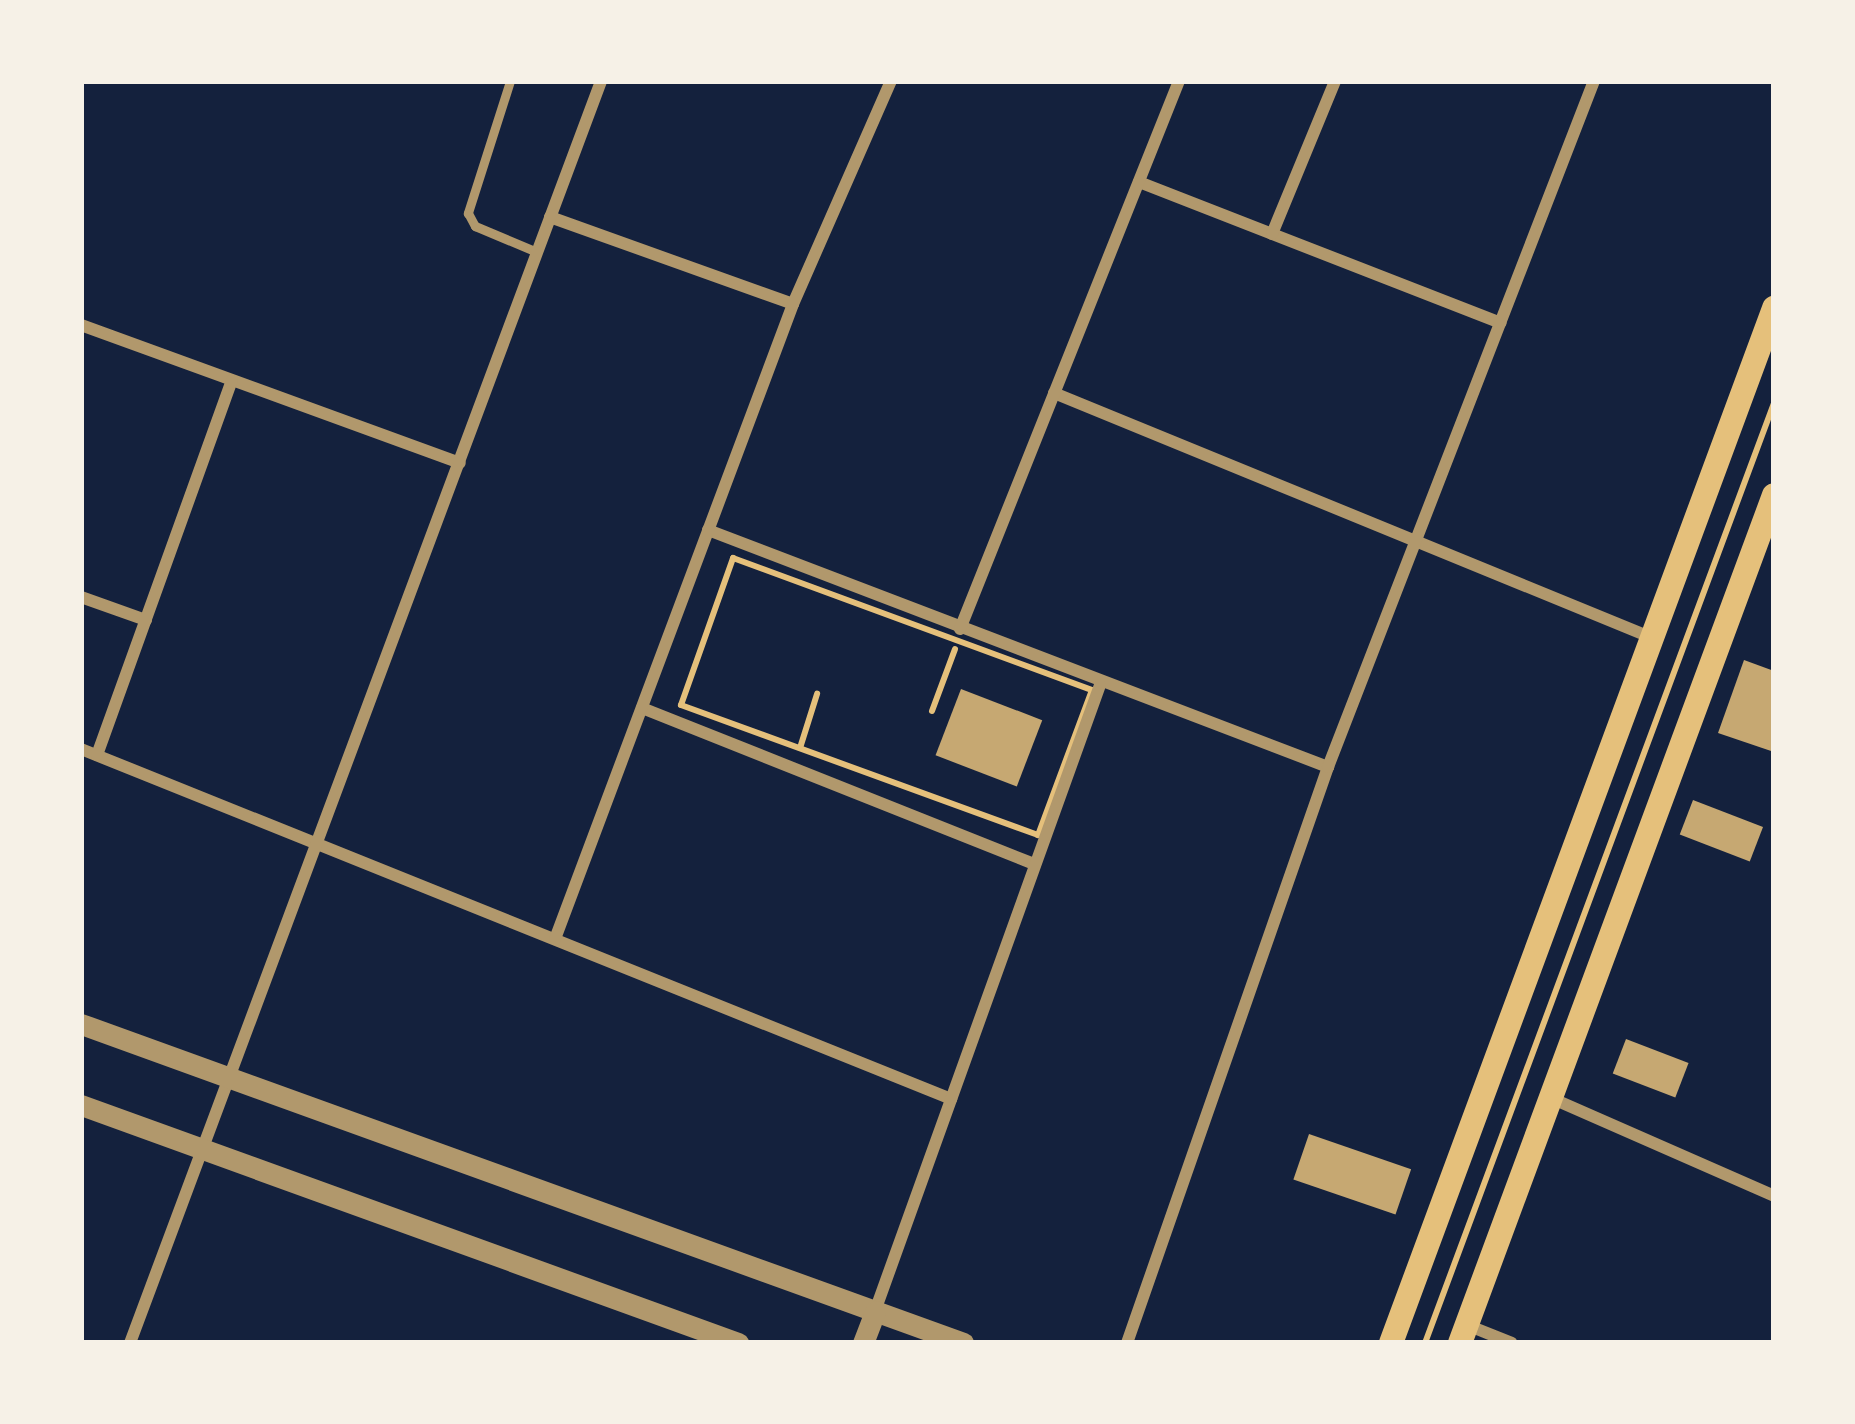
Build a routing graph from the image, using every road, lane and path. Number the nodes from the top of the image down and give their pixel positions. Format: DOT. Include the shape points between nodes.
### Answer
graph roads {
  1 [pos="510,81"];
  2 [pos="602,81"];
  3 [pos="891,81"];
  4 [pos="1180,81"];
  5 [pos="1336,81"];
  6 [pos="1594,81"];
  7 [pos="1139,182"];
  8 [pos="550,217"];
  9 [pos="1272,234"];
  10 [pos="537,252"];
  11 [pos="793,304"];
  12 [pos="1774,308"];
  13 [pos="1501,323"];
  14 [pos="81,325"];
  15 [pos="232,381"];
  16 [pos="1054,393"];
  17 [pos="1774,403"];
  18 [pos="460,463"];
  19 [pos="1774,495"];
  20 [pos="708,530"];
  21 [pos="1415,546"];
  22 [pos="81,597"];
  23 [pos="146,620"];
  24 [pos="959,635"];
  25 [pos="1650,637"];
  26 [pos="1100,685"];
  27 [pos="818,694"];
  28 [pos="641,707"];
  29 [pos="932,711"];
  30 [pos="800,748"];
  31 [pos="81,749"];
  32 [pos="97,755"];
  33 [pos="1328,767"];
  34 [pos="317,844"];
  35 [pos="1035,864"];
  36 [pos="555,939"];
  37 [pos="81,1024"];
  38 [pos="230,1078"];
  39 [pos="951,1099"];
  40 [pos="1551,1099"];
  41 [pos="81,1105"];
  42 [pos="202,1152"];
  43 [pos="1774,1196"];
  44 [pos="875,1311"];
  45 [pos="1463,1334"];
  46 [pos="130,1343"];
  47 [pos="737,1343"];
  48 [pos="863,1343"];
  49 [pos="963,1343"];
  50 [pos="1126,1343"];
  51 [pos="1391,1343"];
  52 [pos="1425,1343"];
  53 [pos="1512,1343"];
  1 -- 10 [label="lane" via="468,213 475,226"];
  2 -- 8 [label="street"];
  3 -- 11 [label="street"];
  4 -- 7 [label="street"];
  5 -- 9 [label="street"];
  6 -- 13 [label="street"];
  7 -- 9 [label="street"];
  7 -- 16 [label="street"];
  8 -- 10 [label="street"];
  8 -- 11 [label="street"];
  9 -- 13 [label="street"];
  10 -- 18 [label="street"];
  11 -- 20 [label="street"];
  12 -- 25 [label="main road"];
  13 -- 21 [label="street"];
  14 -- 15 [label="street"];
  15 -- 18 [label="street"];
  15 -- 23 [label="street"];
  16 -- 21 [label="street"];
  16 -- 24 [label="street"];
  17 -- 52 [label="path"];
  18 -- 34 [label="street"];
  19 -- 40 [label="main road"];
  20 -- 24 [label="street"];
  20 -- 28 [label="street"];
  21 -- 25 [label="street"];
  21 -- 33 [label="street"];
  22 -- 23 [label="street"];
  23 -- 32 [label="street"];
  24 -- 26 [label="street"];
  24 -- 29 [label="path"];
  24 -- 30 [label="path" via="733,558 681,705"];
  24 -- 30 [label="path" via="1092,690 1039,835"];
  25 -- 51 [label="main road"];
  26 -- 33 [label="street"];
  26 -- 35 [label="street"];
  27 -- 30 [label="path"];
  28 -- 35 [label="street"];
  28 -- 36 [label="street"];
  31 -- 32 [label="street"];
  32 -- 34 [label="street"];
  33 -- 50 [label="street"];
  34 -- 36 [label="street"];
  34 -- 38 [label="street"];
  35 -- 39 [label="street"];
  36 -- 39 [label="street"];
  37 -- 38 [label="street"];
  38 -- 42 [label="street"];
  38 -- 44 [label="street"];
  39 -- 44 [label="street"];
  40 -- 43 [label="street"];
  40 -- 45 [label="main road"];
  41 -- 42 [label="street"];
  42 -- 46 [label="street"];
  42 -- 47 [label="street"];
  44 -- 48 [label="street"];
  44 -- 49 [label="street"];
  45 -- 53 [label="street"];
}
